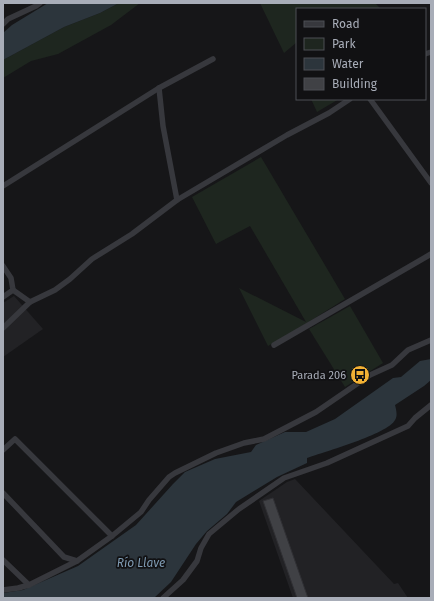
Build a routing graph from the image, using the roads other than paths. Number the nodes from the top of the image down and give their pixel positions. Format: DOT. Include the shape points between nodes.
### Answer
graph roads {
  1 [pos="40,3"];
  2 [pos="3,24"];
  3 [pos="213,59"];
  4 [pos="159,88"];
  5 [pos="348,100"];
  6 [pos="371,100"];
  7 [pos="431,182"];
  8 [pos="3,186"];
  9 [pos="177,200"];
  10 [pos="431,254"];
  11 [pos="3,266"];
  12 [pos="13,290"];
  13 [pos="3,297"];
  14 [pos="30,302"];
  15 [pos="3,328"];
  16 [pos="431,340"];
  17 [pos="274,345"];
  18 [pos="431,405"];
  19 [pos="3,450"];
  20 [pos="3,493"];
  21 [pos="112,536"];
  22 [pos="3,560"];
  23 [pos="77,561"];
  24 [pos="29,585"];
  25 [pos="3,590"];
  26 [pos="163,598"];
  1 -- 2 [label="street"];
  3 -- 4 [label="street"];
  4 -- 8 [label="street"];
  4 -- 9 [label="street" via="163,126"];
  5 -- 9 [label="street"];
  6 -- 7 [label="street"];
  9 -- 14 [label="street" via="132,234 92,259 55,290"];
  10 -- 17 [label="street"];
  11 -- 12 [label="street" via="11,278"];
  12 -- 13 [label="street"];
  12 -- 14 [label="street"];
  14 -- 15 [label="street"];
  16 -- 21 [label="street" via="408,350 392,365 370,375 316,412 264,439 216,453 175,473 141,512"];
  18 -- 26 [label="street" via="408,426 327,463 284,478 239,509 209,534 188,574"];
  19 -- 21 [label="street" via="15,439"];
  20 -- 23 [label="street" via="64,557"];
  21 -- 23 [label="street"];
  22 -- 24 [label="street"];
  23 -- 24 [label="street"];
  24 -- 25 [label="street"];
}
